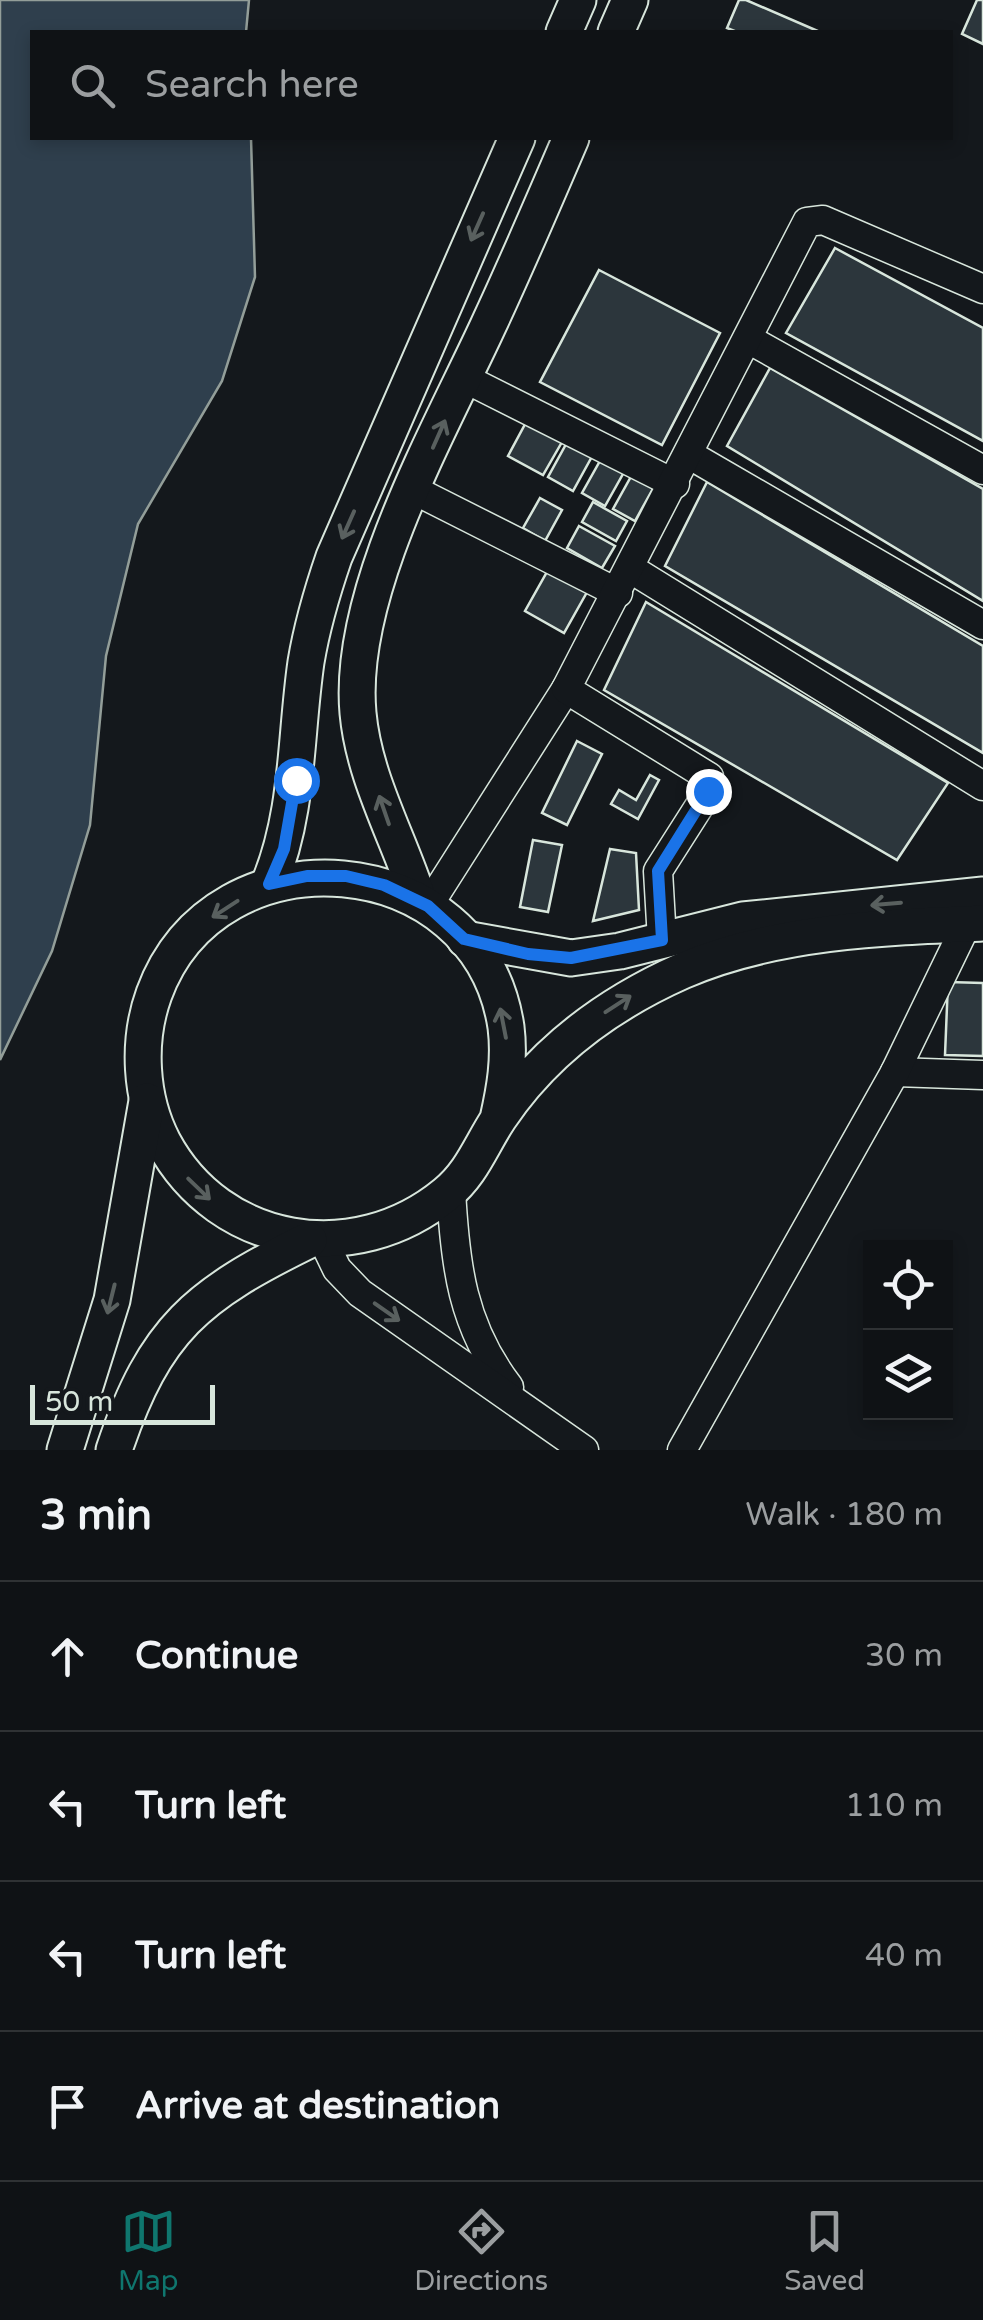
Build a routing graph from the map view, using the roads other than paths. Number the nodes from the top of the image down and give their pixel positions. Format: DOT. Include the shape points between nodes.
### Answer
graph roads {
  1 [pos="578,0"];
  2 [pos="630,0"];
  3 [pos="565,30"];
  4 [pos="617,30"];
  5 [pos="516,140"];
  6 [pos="570,140"];
  7 [pos="983,289"];
  8 [pos="750,340"];
  9 [pos="464,378"];
  10 [pos="690,456"];
  11 [pos="983,470"];
  12 [pos="675,484"];
  13 [pos="414,490"];
  14 [pos="625,581"];
  15 [pos="983,625"];
  16 [pos="566,689"];
  17 [pos="983,786"];
  18 [pos="269,884"];
  19 [pos="423,904"];
  20 [pos="979,906"];
  21 [pos="464,939"];
  22 [pos="662,940"];
  23 [pos="895,1072"];
  24 [pos="983,1075"];
  25 [pos="147,1100"];
  26 [pos="498,1119"];
  27 [pos="451,1190"];
  28 [pos="316,1240"];
  29 [pos="525,1408"];
  30 [pos="65,1450"];
  31 [pos="114,1450"];
  32 [pos="584,1450"];
  33 [pos="682,1450"];
  1 -- 3 [label="main road"];
  2 -- 4 [label="main road"];
  5 -- 18 [label="main road, one-way" via="334,556 306,662 290,819"];
  6 -- 9 [label="main road"];
  7 -- 8 [label="street" via="823,220 806,222"];
  8 -- 10 [label="street"];
  8 -- 11 [label="street"];
  9 -- 12 [label="street"];
  13 -- 9 [label="main road, one-way"];
  10 -- 12 [label="street"];
  10 -- 15 [label="street"];
  12 -- 14 [label="street"];
  13 -- 14 [label="street"];
  19 -- 13 [label="main road, one-way" via="368,762 356,668 379,574"];
  14 -- 16 [label="street"];
  14 -- 17 [label="street"];
  16 -- 19 [label="street"];
  16 -- 22 [label="street" via="708,778 708,791 658,871"];
  18 -- 19 [label="main road" via="346,876"];
  18 -- 25 [label="main road, one-way" via="221,908 181,946 163,977 143,1046"];
  19 -- 21 [label="main road"];
  20 -- 22 [label="main road, one-way" via="762,918"];
  20 -- 23 [label="street"];
  26 -- 20 [label="main road, one-way" via="574,1035 625,999 686,970 742,951"];
  21 -- 22 [label="main road" via="571,958"];
  26 -- 21 [label="main road, one-way" via="508,1072 506,1024 491,979"];
  23 -- 24 [label="street"];
  23 -- 33 [label="street"];
  25 -- 28 [label="main road, one-way" via="173,1160 194,1185 246,1223"];
  25 -- 30 [label="main road, one-way" via="112,1300"];
  26 -- 27 [label="main road" via="479,1158"];
  27 -- 28 [label="main road" via="392,1228"];
  27 -- 29 [label="street" via="459,1288 472,1328"];
  28 -- 29 [label="street, one-way" via="360,1293"];
  28 -- 31 [label="main road" via="210,1294 179,1322 149,1362"];
  29 -- 32 [label="street"];
}
